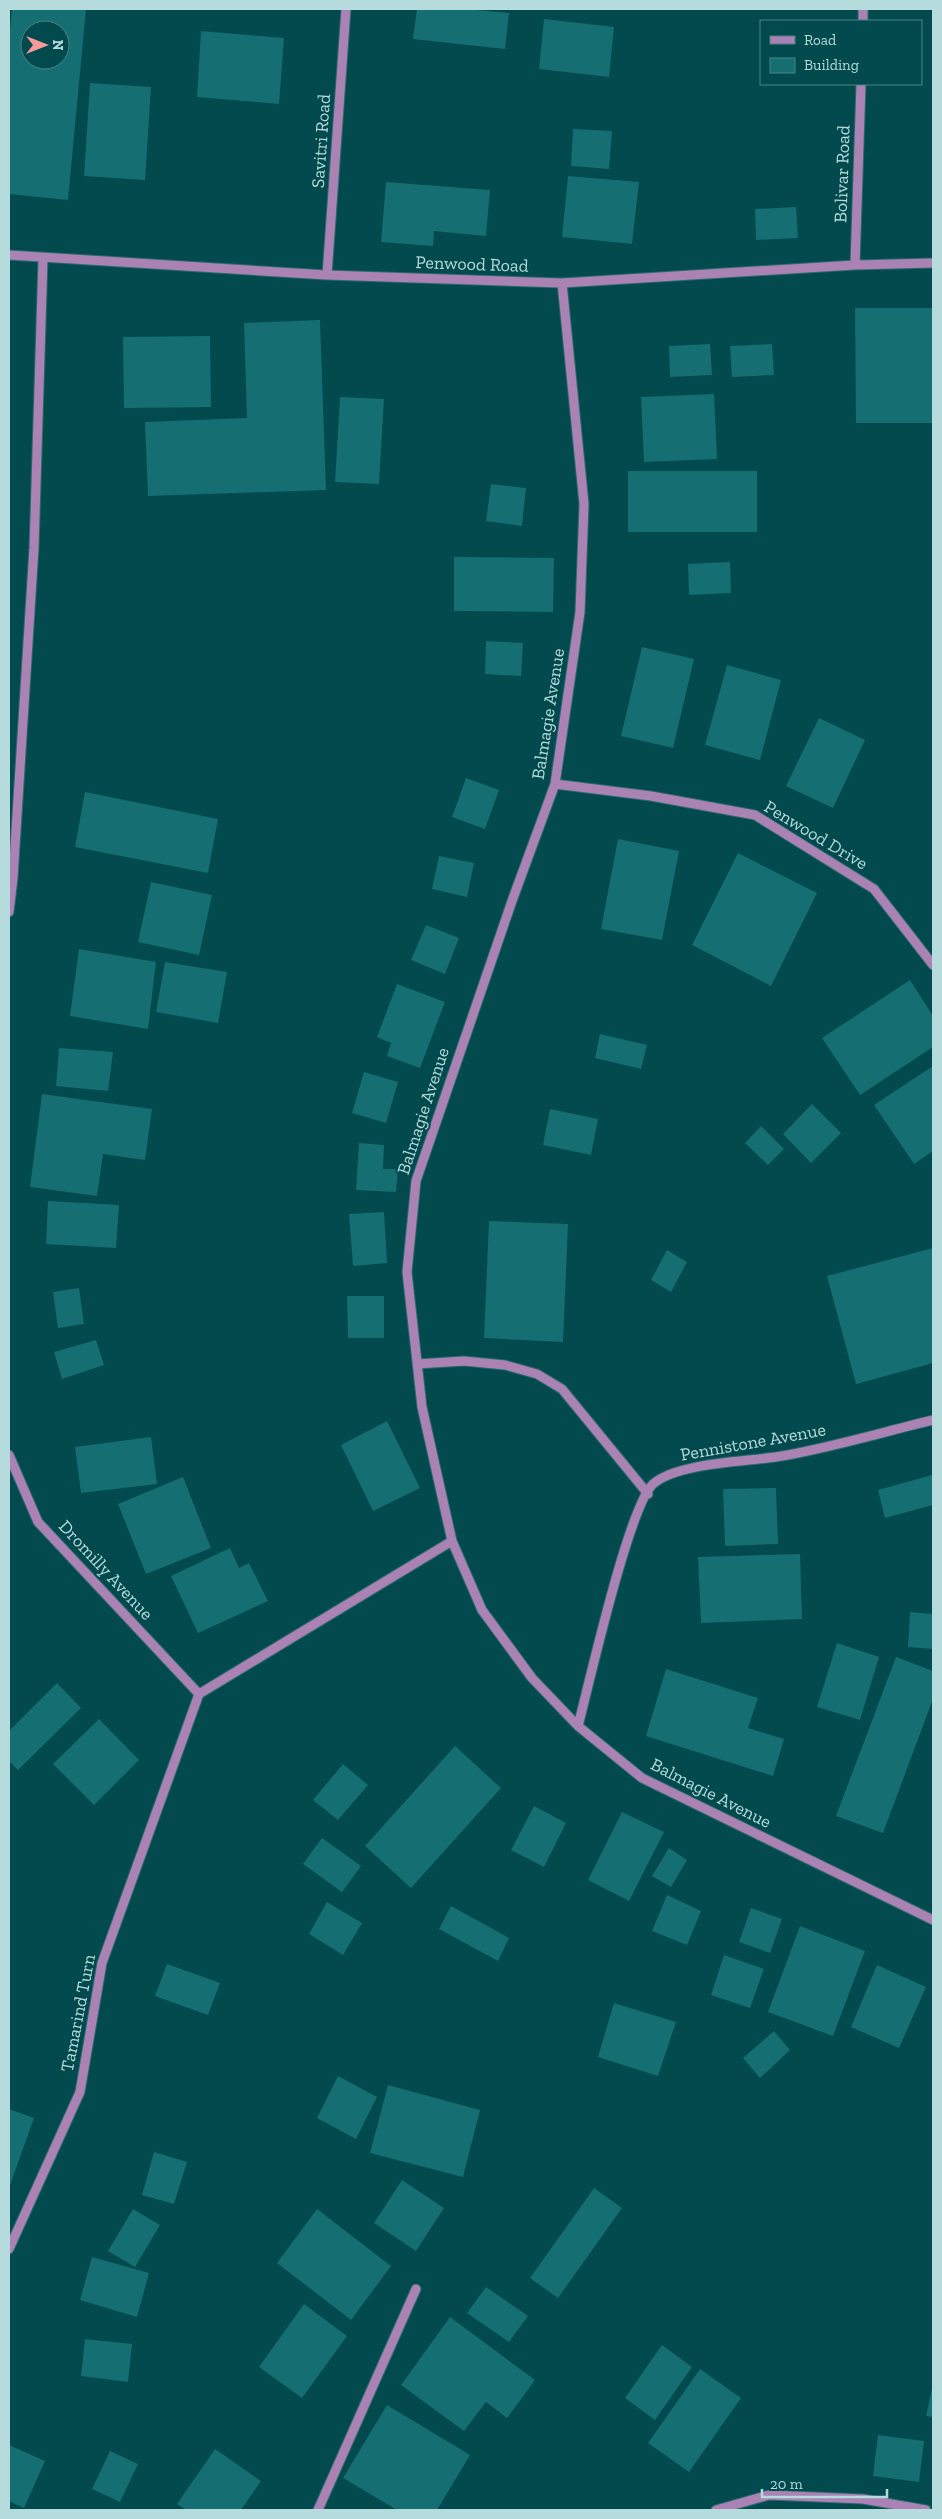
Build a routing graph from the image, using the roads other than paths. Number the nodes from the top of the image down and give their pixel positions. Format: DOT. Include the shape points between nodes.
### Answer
graph roads {
  1 [pos="346,9"];
  2 [pos="861,85"];
  3 [pos="9,255"];
  4 [pos="43,259"];
  5 [pos="933,262"];
  6 [pos="855,265"];
  7 [pos="327,275"];
  8 [pos="562,284"];
  9 [pos="555,784"];
  10 [pos="9,912"];
  11 [pos="933,965"];
  12 [pos="417,1364"];
  13 [pos="933,1420"];
  14 [pos="9,1455"];
  15 [pos="648,1494"];
  16 [pos="452,1541"];
  17 [pos="199,1694"];
  18 [pos="578,1726"];
  19 [pos="933,1920"];
  20 [pos="9,2249"];
  21 [pos="416,2289"];
  22 [pos="318,2510"];
  23 [pos="716,2510"];
  24 [pos="926,2510"];
  1 -- 7 [label="street, Savitri Road"];
  2 -- 6 [label="street, Bolivar Road"];
  3 -- 4 [label="street, Penwood Road"];
  4 -- 7 [label="street, Penwood Road"];
  4 -- 10 [label="street" via="34,548"];
  5 -- 6 [label="street, Penwood Road"];
  6 -- 8 [label="street, Penwood Road"];
  7 -- 8 [label="street, Penwood Road"];
  8 -- 9 [label="street, Balmagie Avenue" via="584,504 580,612"];
  9 -- 11 [label="street, Penwood Drive" via="651,796 756,816 874,889"];
  9 -- 12 [label="street, Balmagie Avenue" via="416,1181 407,1272"];
  12 -- 15 [label="street" via="464,1362 505,1365 537,1374 562,1389"];
  12 -- 16 [label="street, Balmagie Avenue" via="422,1407"];
  13 -- 15 [label="street, Pennistone Avenue" via="783,1456 673,1473 653,1484"];
  14 -- 17 [label="street, Dromilly Avenue" via="38,1522"];
  15 -- 18 [label="street, Pennistone Avenue" via="637,1514 622,1562"];
  16 -- 17 [label="street"];
  16 -- 18 [label="street, Balmagie Avenue" via="482,1610 532,1678"];
  17 -- 20 [label="street, Tamarind Turn" via="102,1963 80,2092"];
  18 -- 19 [label="street, Balmagie Avenue" via="642,1778"];
  21 -- 22 [label="street"];
  23 -- 24 [label="street" via="769,2495 862,2499"];
}
